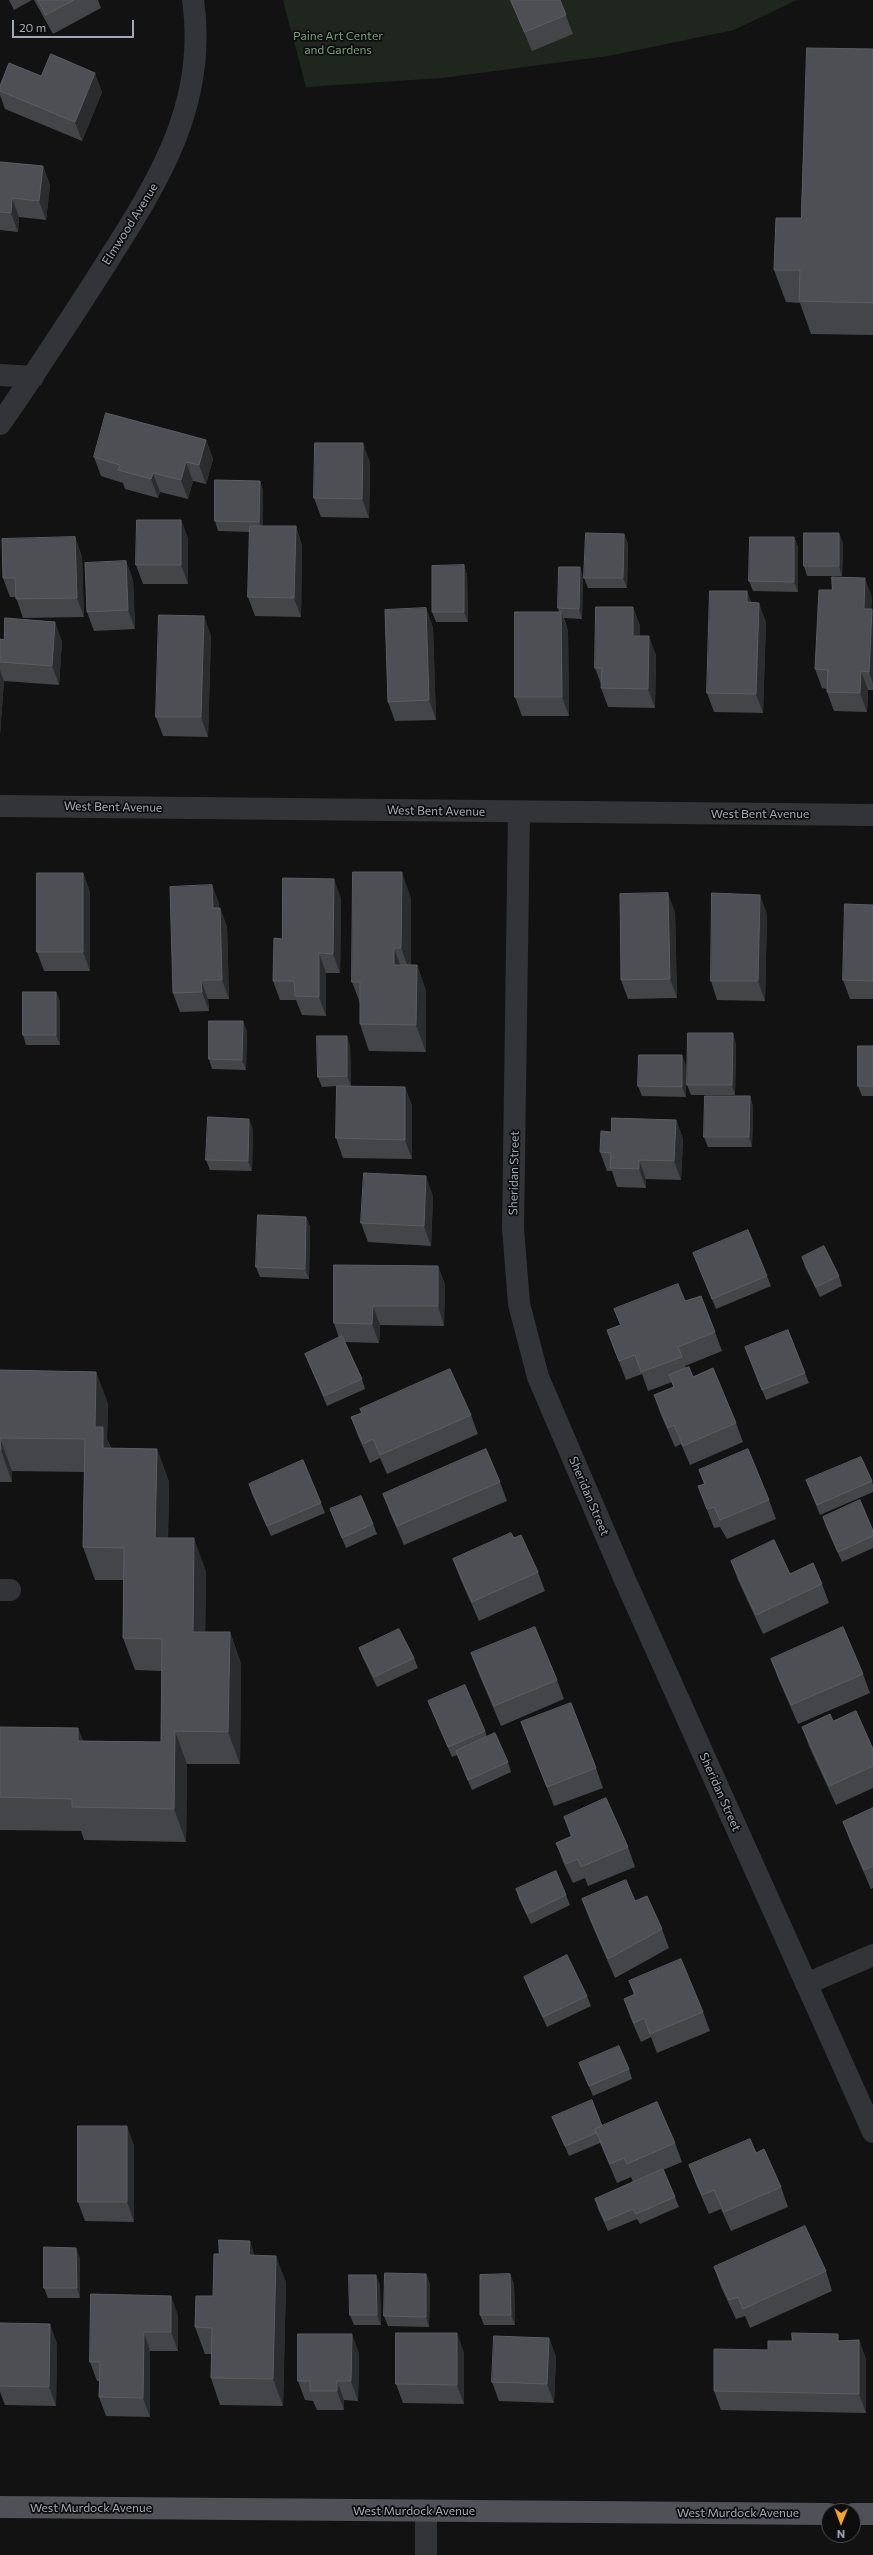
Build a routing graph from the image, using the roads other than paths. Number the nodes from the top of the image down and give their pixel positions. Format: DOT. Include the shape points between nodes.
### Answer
graph roads {
  1 [pos="193,0"];
  2 [pos="0,375"];
  3 [pos="33,376"];
  4 [pos="0,424"];
  5 [pos="0,806"];
  6 [pos="519,812"];
  7 [pos="873,815"];
  8 [pos="873,1955"];
  9 [pos="806,1984"];
  10 [pos="873,2132"];
  11 [pos="0,2507"];
  12 [pos="426,2511"];
  13 [pos="821,2514"];
  14 [pos="861,2514"];
  15 [pos="873,2514"];
  16 [pos="426,2555"];
  1 -- 3 [label="street, Elmwood Avenue" via="193,69 189,96 174,147 150,195"];
  2 -- 3 [label="street"];
  3 -- 4 [label="street, Elmwood Avenue"];
  5 -- 6 [label="street, West Bent Avenue"];
  6 -- 7 [label="street, West Bent Avenue"];
  6 -- 9 [label="street, Sheridan Street" via="514,1228 519,1304 538,1377"];
  8 -- 9 [label="street"];
  9 -- 10 [label="street, Sheridan Street"];
  11 -- 12 [label="main road, West Murdock Avenue"];
  12 -- 13 [label="main road, West Murdock Avenue"];
  12 -- 16 [label="street"];
  14 -- 15 [label="main road"];
}
